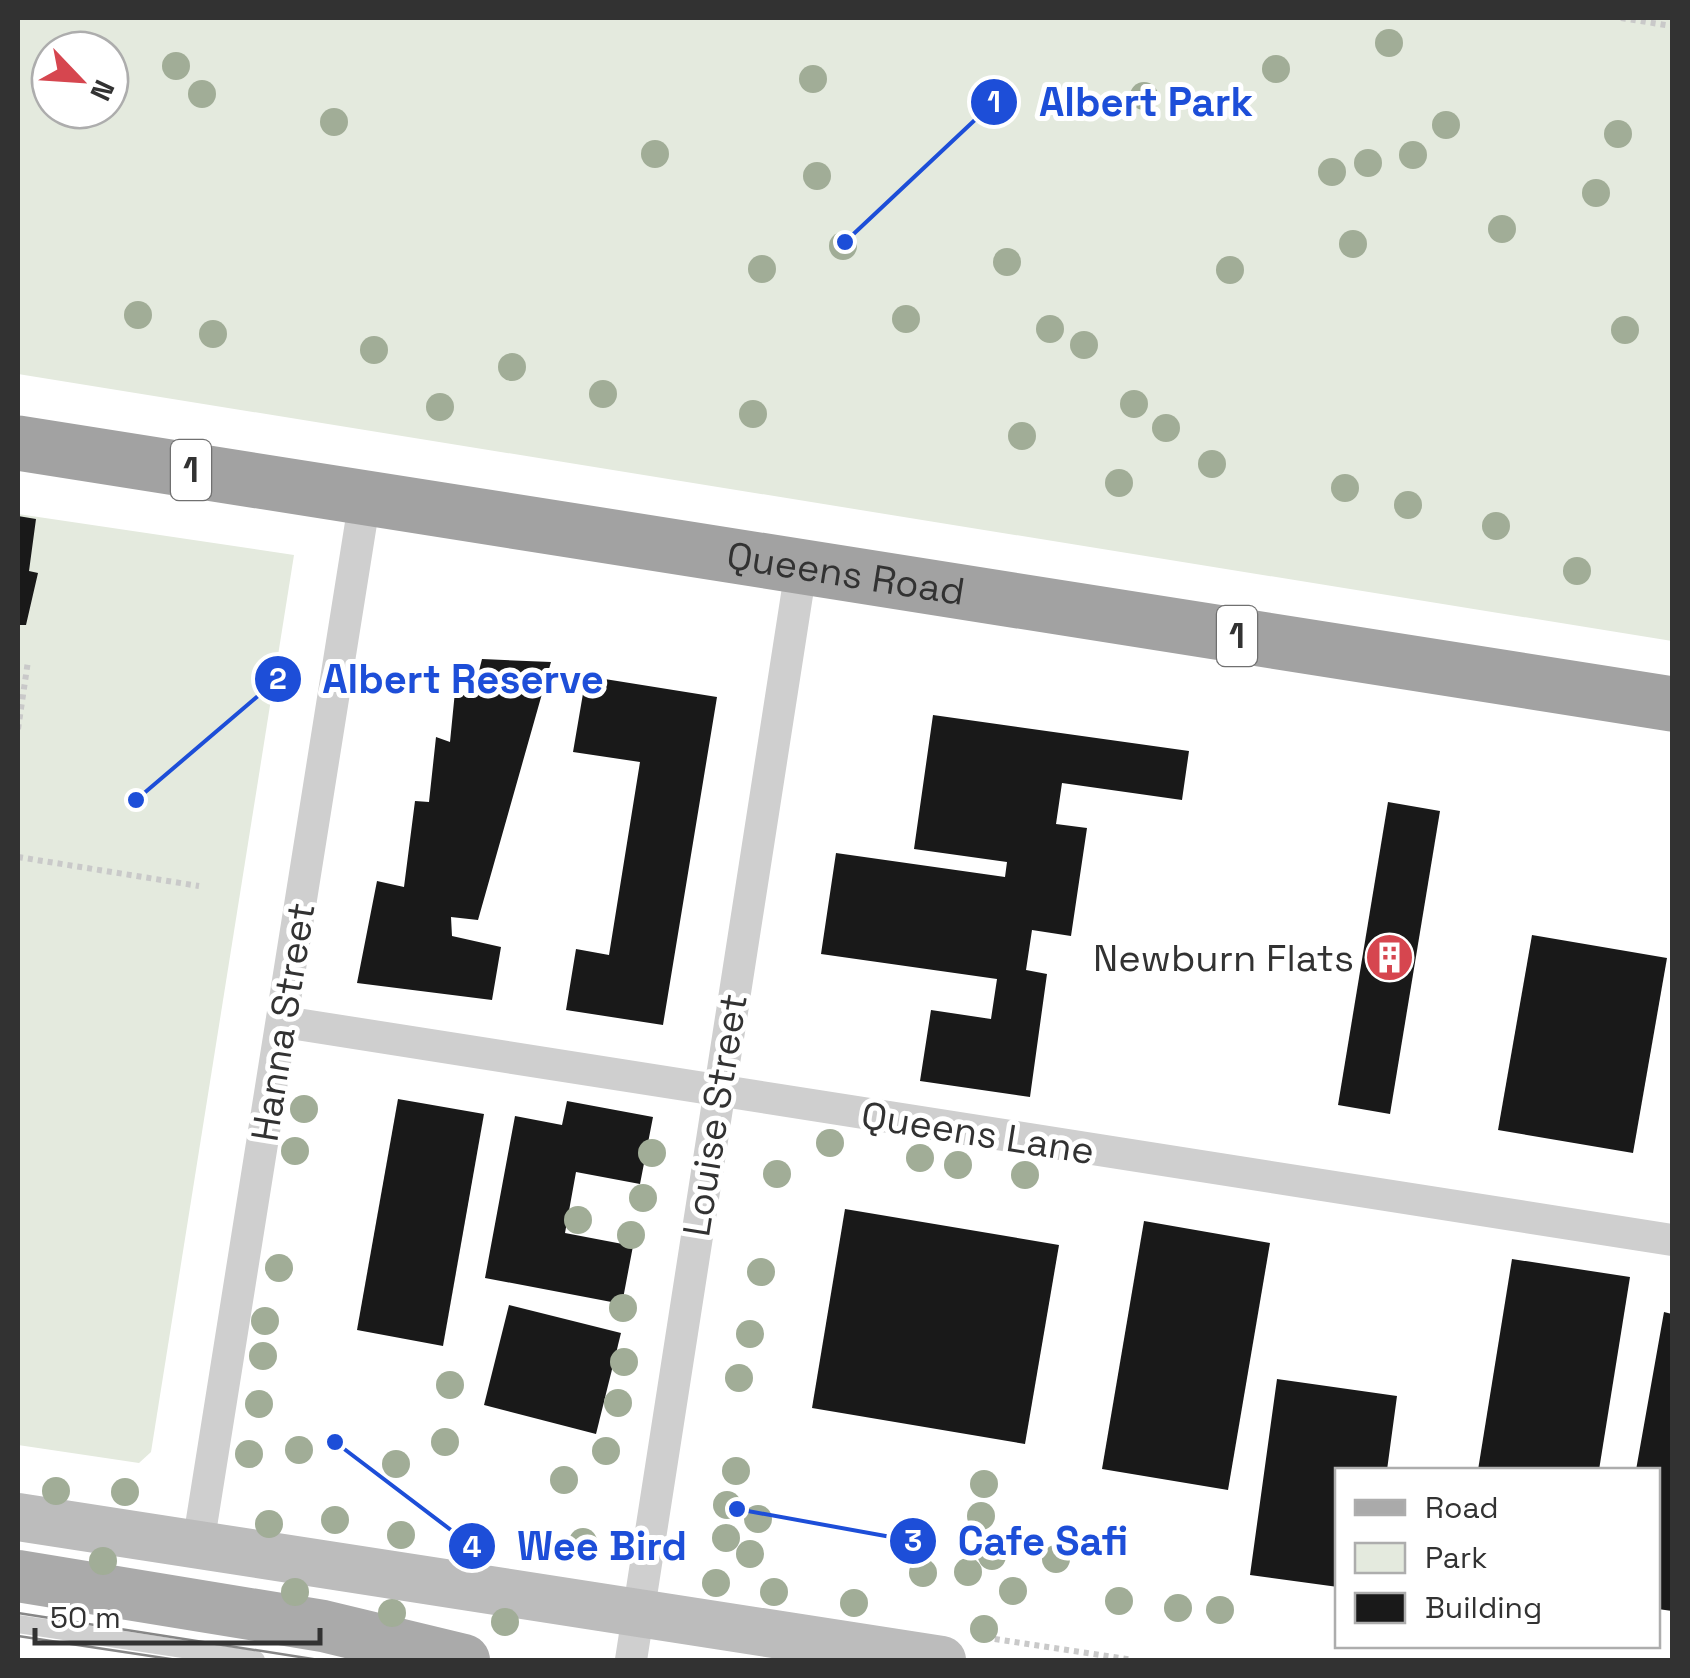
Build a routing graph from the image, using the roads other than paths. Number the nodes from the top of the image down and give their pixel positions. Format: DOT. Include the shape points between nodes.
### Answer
graph roads {
  1 [pos="18,443"];
  2 [pos="365,498"];
  3 [pos="801,569"];
  4 [pos="1672,704"];
  5 [pos="284,1022"];
  6 [pos="718,1090"];
  7 [pos="1672,1240"];
  8 [pos="18,1517"];
  9 [pos="198,1545"];
  10 [pos="18,1576"];
  11 [pos="638,1614"];
  12 [pos="18,1624"];
  13 [pos="256,1660"];
  14 [pos="464,1660"];
  15 [pos="630,1660"];
  16 [pos="942,1660"];
  1 -- 2 [label="highway, Queens Road / 1"];
  2 -- 3 [label="highway, Queens Road / 1"];
  2 -- 5 [label="street, Hanna Street"];
  3 -- 4 [label="highway, Queens Road / 1"];
  3 -- 6 [label="street, Louise Street"];
  5 -- 6 [label="street, Queens Lane"];
  5 -- 9 [label="street, Hanna Street"];
  6 -- 7 [label="street, Queens Lane"];
  6 -- 11 [label="street, Louise Street"];
  8 -- 9 [label="main road"];
  9 -- 11 [label="main road"];
  10 -- 14 [label="main road" via="322,1626"];
  11 -- 15 [label="street, Louise Street"];
  11 -- 16 [label="main road"];
  12 -- 13 [label="lane"];
}
